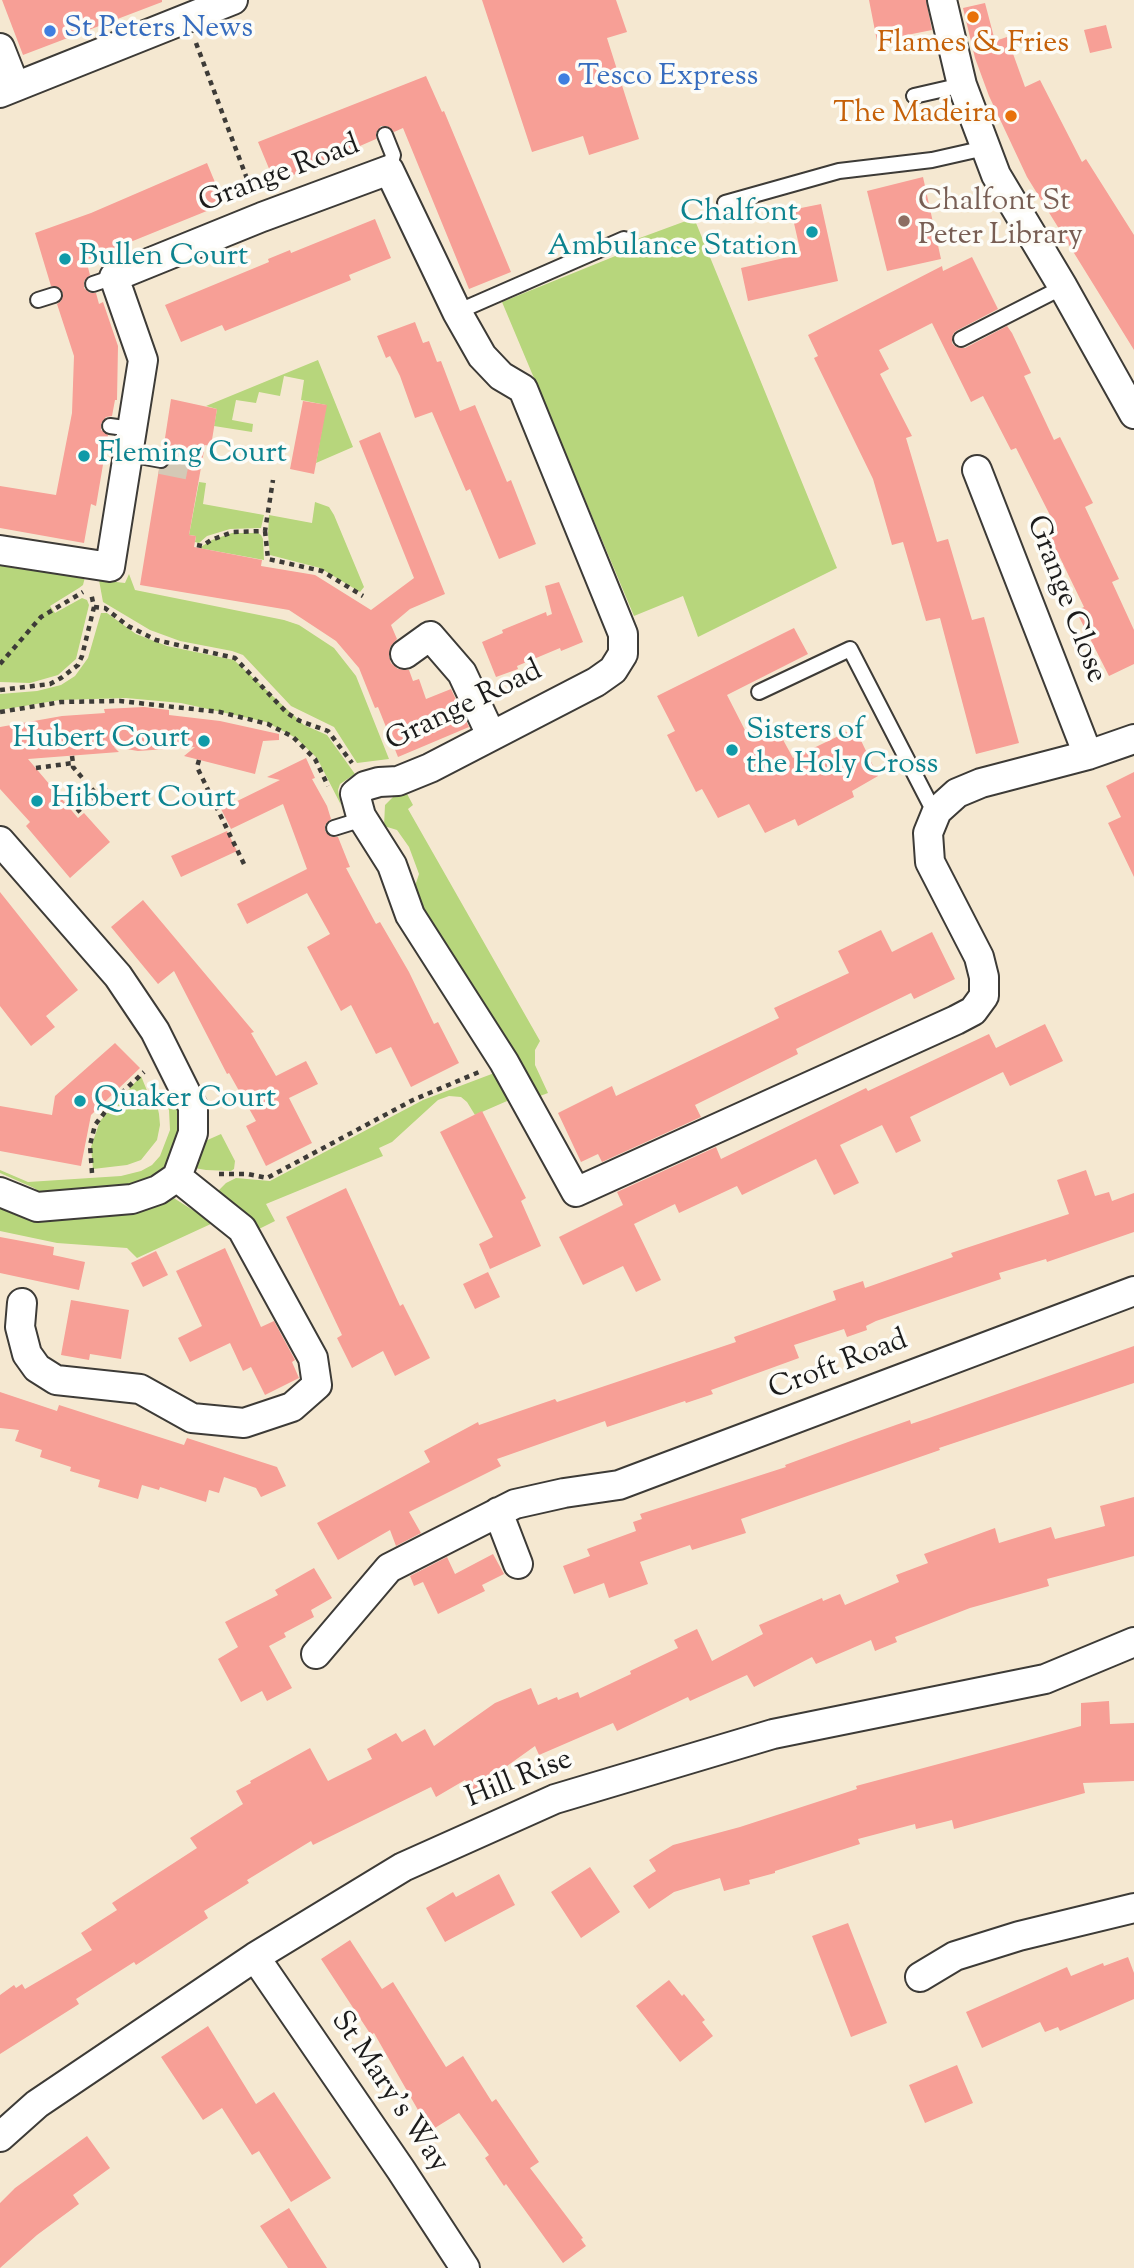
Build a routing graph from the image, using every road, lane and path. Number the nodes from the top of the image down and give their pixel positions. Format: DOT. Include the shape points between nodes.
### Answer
graph roads {
  1 [pos="233,0"];
  2 [pos="942,0"];
  3 [pos="194,39"];
  4 [pos="0,48"];
  5 [pos="962,85"];
  6 [pos="8,89"];
  7 [pos="914,96"];
  8 [pos="385,135"];
  9 [pos="985,148"];
  10 [pos="389,170"];
  11 [pos="725,204"];
  12 [pos="262,217"];
  13 [pos="624,239"];
  14 [pos="1063,287"];
  15 [pos="54,295"];
  16 [pos="38,300"];
  17 [pos="457,312"];
  18 [pos="961,339"];
  19 [pos="1133,408"];
  20 [pos="123,436"];
  21 [pos="161,460"];
  22 [pos="977,470"];
  23 [pos="273,481"];
  24 [pos="265,531"];
  25 [pos="197,545"];
  26 [pos="0,550"];
  27 [pos="363,596"];
  28 [pos="94,607"];
  29 [pos="405,654"];
  30 [pos="0,664"];
  31 [pos="0,690"];
  32 [pos="759,692"];
  33 [pos="0,712"];
  34 [pos="491,735"];
  35 [pos="1134,739"];
  36 [pos="1088,755"];
  37 [pos="72,756"];
  38 [pos="199,760"];
  39 [pos="73,763"];
  40 [pos="354,767"];
  41 [pos="36,768"];
  42 [pos="106,787"];
  43 [pos="97,795"];
  44 [pos="332,796"];
  45 [pos="937,811"];
  46 [pos="77,813"];
  47 [pos="363,819"];
  48 [pos="334,828"];
  49 [pos="0,841"];
  50 [pos="246,866"];
  51 [pos="504,1062"];
  52 [pos="144,1072"];
  53 [pos="92,1173"];
  54 [pos="179,1174"];
  55 [pos="0,1192"];
  56 [pos="1134,1291"];
  57 [pos="22,1303"];
  58 [pos="498,1512"];
  59 [pos="519,1564"];
  60 [pos="1134,1642"];
  61 [pos="316,1654"];
  62 [pos="1134,1908"];
  63 [pos="255,1957"];
  64 [pos="920,1977"];
  65 [pos="0,2137"];
  66 [pos="465,2268"];
  1 -- 6 [label="street"];
  2 -- 5 [label="street"];
  3 -- 12 [label="path"];
  4 -- 6 [label="street"];
  5 -- 7 [label="lane"];
  5 -- 9 [label="street"];
  8 -- 10 [label="lane" via="393,155"];
  9 -- 11 [label="lane" via="932,160 839,171"];
  9 -- 14 [label="street" via="996,175"];
  10 -- 12 [label="street, Grange Road"];
  10 -- 17 [label="street, Grange Road"];
  12 -- 20 [label="street, Grange Road" via="104,281 143,360"];
  13 -- 17 [label="lane"];
  14 -- 18 [label="lane"];
  14 -- 19 [label="street"];
  15 -- 16 [label="lane"];
  17 -- 34 [label="street, Grange Road" via="482,356 501,376 523,389 623,634 623,654 613,670"];
  20 -- 21 [label="lane"];
  20 -- 26 [label="street, Grange Road" via="110,568"];
  22 -- 36 [label="street, Grange Close"];
  23 -- 24 [label="path"];
  24 -- 25 [label="path" via="233,532"];
  24 -- 27 [label="path" via="268,559 322,571"];
  28 -- 30 [label="path" via="89,589 41,617"];
  28 -- 31 [label="path" via="82,656 70,671 50,684"];
  28 -- 40 [label="path" via="105,608 156,640 234,658 287,713 328,731"];
  29 -- 34 [label="street" via="430,636 462,673"];
  32 -- 45 [label="lane" via="850,649"];
  33 -- 44 [label="path" via="61,702 120,701 220,712 268,724 293,737 315,760"];
  34 -- 47 [label="street, Grange Road" via="398,781 365,786 355,793"];
  35 -- 36 [label="street"];
  36 -- 45 [label="street" via="981,783 957,793"];
  37 -- 39 [label="path"];
  38 -- 50 [label="path" via="197,767 211,801"];
  39 -- 41 [label="path"];
  39 -- 43 [label="path"];
  42 -- 43 [label="path"];
  43 -- 46 [label="path"];
  45 -- 51 [label="street, Grange Road" via="928,833 930,862 979,957 984,977 984,996 965,1016 576,1192"];
  47 -- 48 [label="lane"];
  47 -- 51 [label="street, Grange Road" via="392,865 410,915"];
  49 -- 54 [label="street" via="118,976 155,1031 193,1107 193,1133"];
  51 -- 54 [label="path" via="414,1100 267,1178"];
  52 -- 53 [label="path" via="95,1125 90,1145"];
  54 -- 55 [label="street" via="158,1190 132,1199 37,1207"];
  54 -- 57 [label="street" via="242,1230 313,1358 317,1385 292,1407 244,1423 192,1418 139,1389 56,1380 37,1368 27,1354 20,1327"];
  56 -- 58 [label="street, Croft Road" via="619,1485 564,1493"];
  58 -- 59 [label="street"];
  58 -- 61 [label="street, Croft Road" via="389,1568"];
  60 -- 63 [label="street, Hill Rise" via="1045,1679 773,1734 555,1799 403,1867"];
  62 -- 64 [label="street" via="955,1956"];
  63 -- 65 [label="street, Hill Rise" via="37,2104"];
  63 -- 66 [label="street, St Mary's Way"];
}
